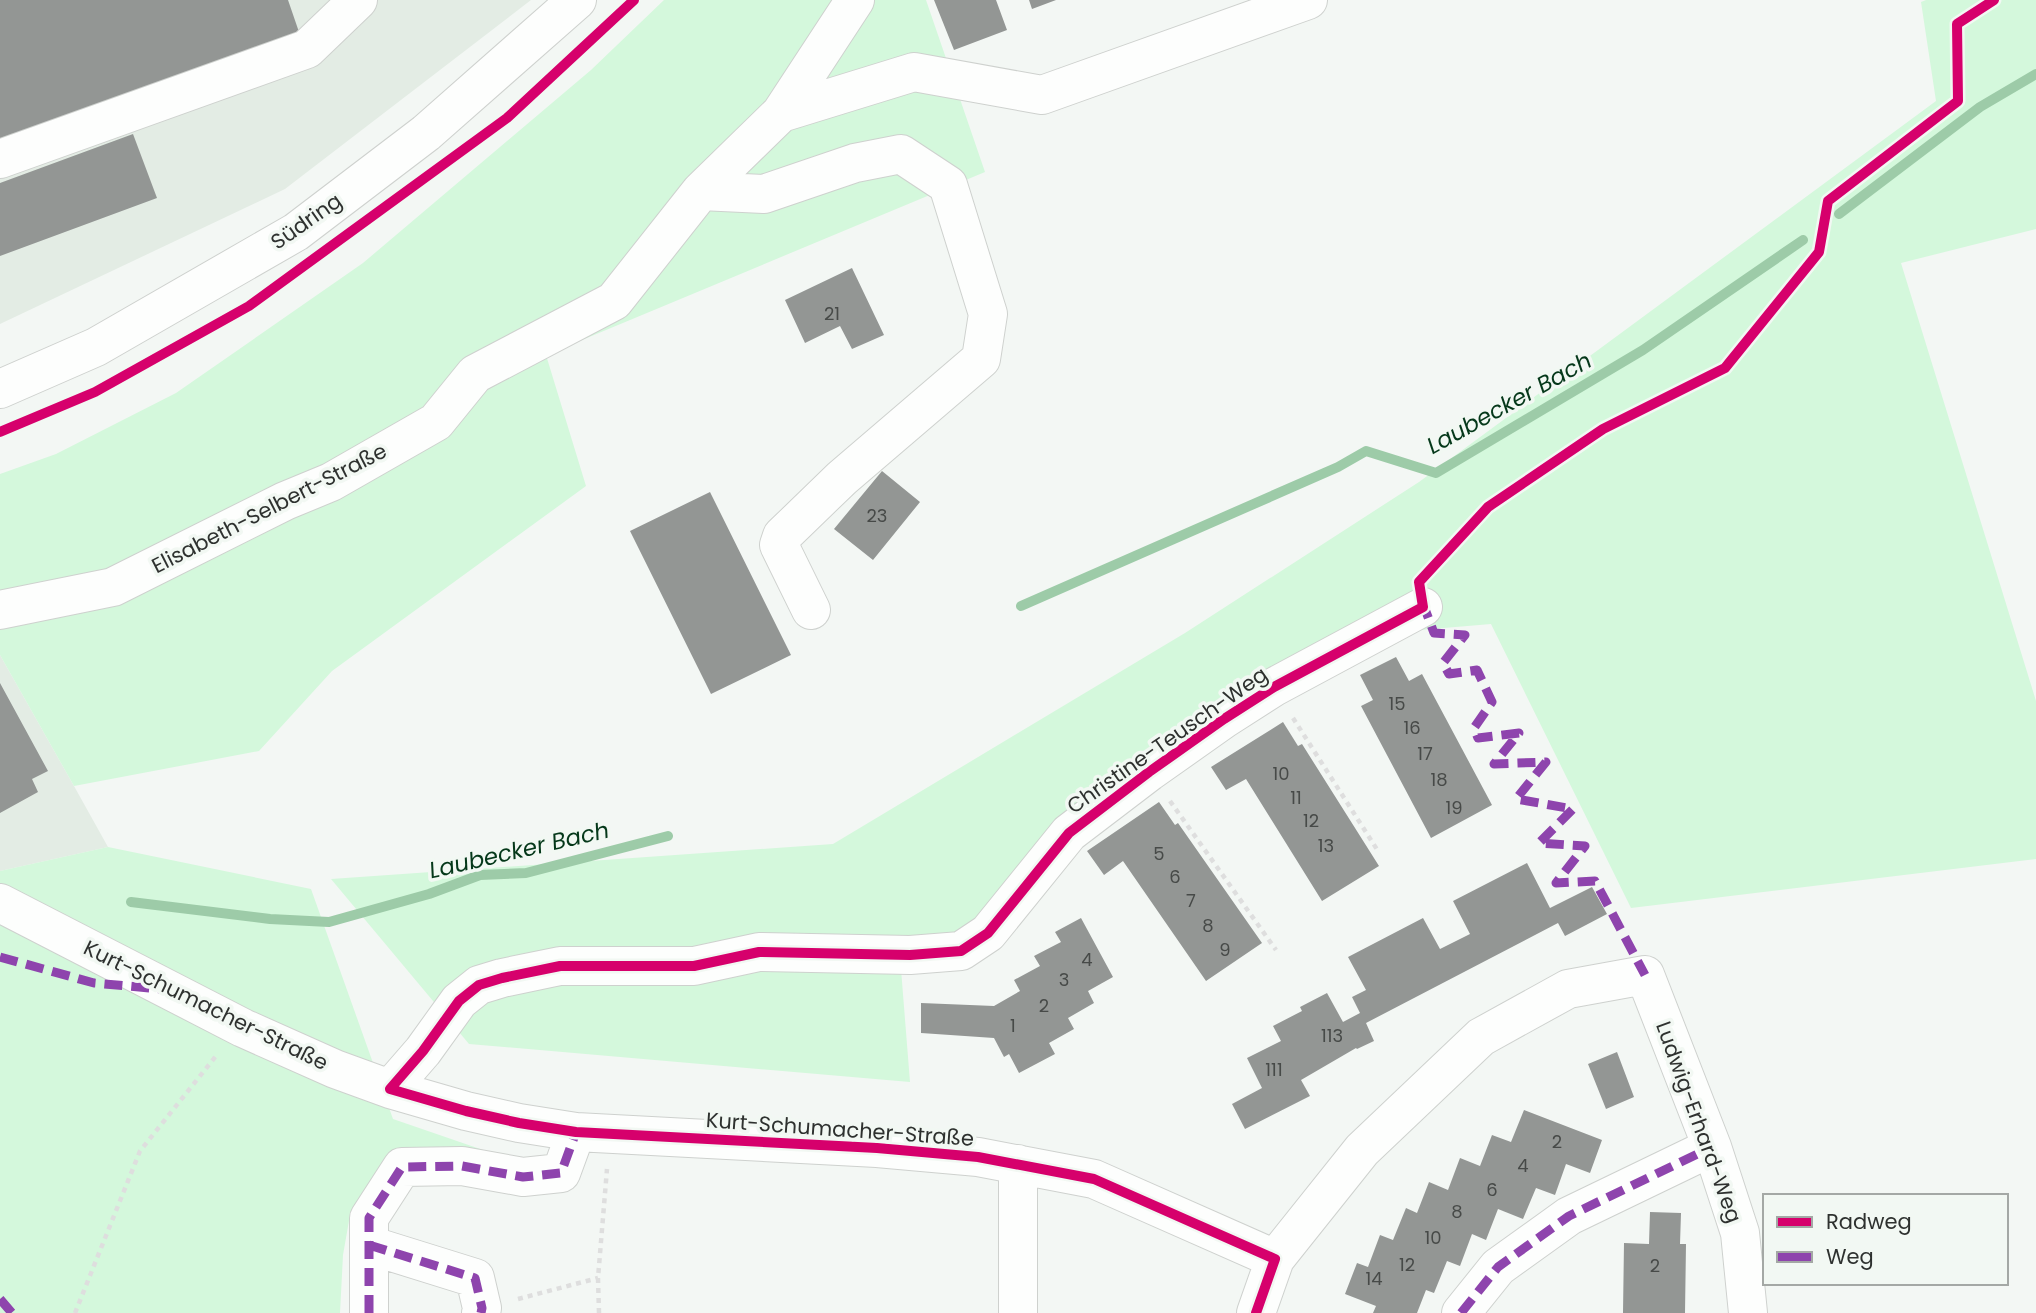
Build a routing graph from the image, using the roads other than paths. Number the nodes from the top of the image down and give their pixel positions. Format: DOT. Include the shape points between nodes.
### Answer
graph roads {
  1 [pos="358,0"];
  2 [pos="577,0"];
  3 [pos="855,0"];
  4 [pos="1308,0"];
  5 [pos="781,113"];
  6 [pos="0,159"];
  7 [pos="701,191"];
  8 [pos="0,389"];
  9 [pos="1423,607"];
  10 [pos="0,610"];
  11 [pos="811,610"];
  12 [pos="0,903"];
  13 [pos="390,1088"];
  14 [pos="593,1133"];
  15 [pos="1712,1147"];
  16 [pos="1018,1164"];
  17 [pos="369,1245"];
  18 [pos="1275,1259"];
  19 [pos="481,1311"];
  20 [pos="369,1313"];
  21 [pos="1018,1313"];
  22 [pos="1256,1313"];
  23 [pos="1461,1313"];
  24 [pos="1748,1313"];
  1 -- 6 [label="street" via="307,49"];
  2 -- 8 [label="street, Südring" via="426,133 296,232 96,346"];
  3 -- 5 [label="street, Elisabeth-Selbert-Straße"];
  4 -- 5 [label="street" via="1042,95 914,72"];
  5 -- 7 [label="street, Elisabeth-Selbert-Straße"];
  7 -- 10 [label="street, Elisabeth-Selbert-Straße" via="614,302 475,374 436,422 331,482 113,587"];
  7 -- 11 [label="street" via="764,194 855,163 901,155 948,185 988,314 981,359 782,536 779,545"];
  9 -- 13 [label="street, Christine-Teusch-Weg" via="1274,687 1149,772 1069,832 988,933 961,951 910,955 759,952 694,967 560,967 502,978 479,985 459,1001 424,1051"];
  12 -- 13 [label="street, Kurt-Schumacher-Straße" via="243,1028"];
  13 -- 14 [label="street, Kurt-Schumacher-Straße" via="519,1123"];
  14 -- 16 [label="street, Kurt-Schumacher-Straße" via="877,1148"];
  14 -- 17 [label="street" via="561,1173 523,1177 463,1166 402,1167 369,1218"];
  15 -- 18 [label="street, Ludwig-Erhard-Weg" via="1645,975 1568,989 1481,1037 1362,1150"];
  15 -- 23 [label="street" via="1569,1216 1498,1267"];
  15 -- 24 [label="street, Ludwig-Erhard-Weg" via="1740,1233"];
  16 -- 18 [label="street, Kurt-Schumacher-Straße" via="1094,1179"];
  16 -- 21 [label="street"];
  17 -- 19 [label="street" via="475,1278"];
  17 -- 20 [label="street"];
  18 -- 22 [label="street"];
}
